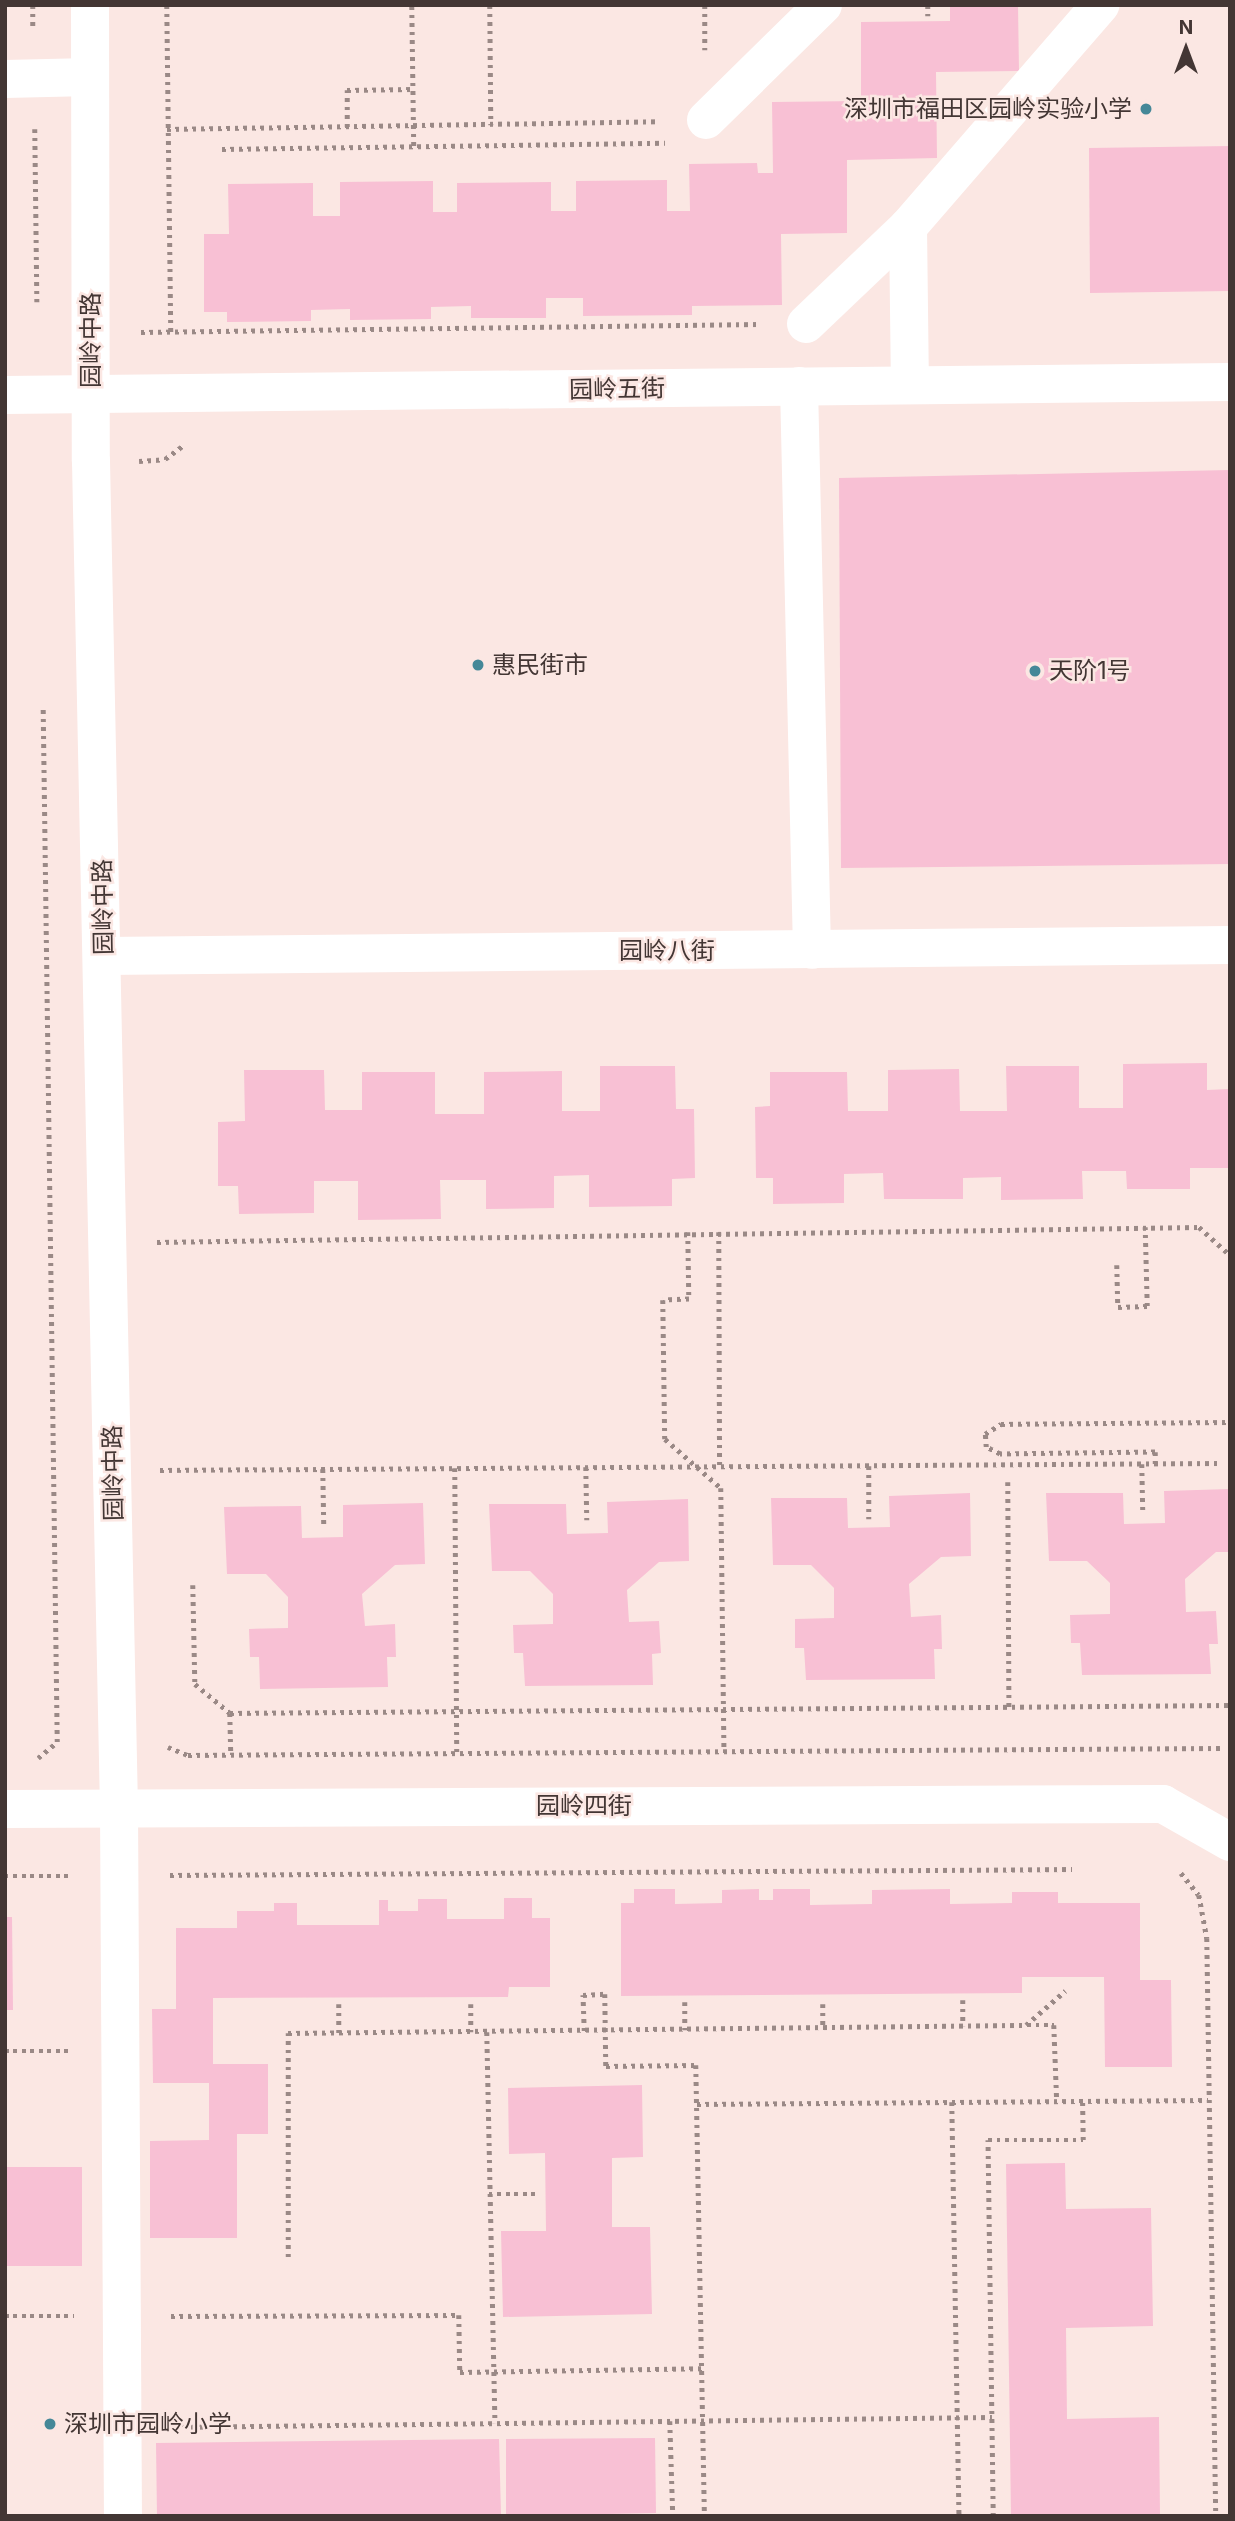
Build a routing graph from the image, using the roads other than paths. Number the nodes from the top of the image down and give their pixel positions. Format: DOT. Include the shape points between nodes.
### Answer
graph roads {
  1 [pos="90,5"];
  2 [pos="823,5"];
  3 [pos="1100,5"];
  4 [pos="20,78"];
  5 [pos="90,78"];
  6 [pos="693,132"];
  7 [pos="908,227"];
  8 [pos="806,324"];
  9 [pos="1230,382"];
  10 [pos="799,386"];
  11 [pos="910,386"];
  12 [pos="5,395"];
  13 [pos="91,395"];
  14 [pos="1230,945"];
  15 [pos="812,950"];
  16 [pos="104,956"];
  17 [pos="119,1808"];
  18 [pos="5,1809"];
  19 [pos="1229,1838"];
  20 [pos="123,2516"];
  1 -- 5 [label="street, 园岭中路"];
  2 -- 6 [label="street"];
  3 -- 7 [label="street"];
  4 -- 5 [label="street"];
  5 -- 13 [label="street, 园岭中路"];
  7 -- 8 [label="street"];
  7 -- 11 [label="street"];
  9 -- 11 [label="street, 园岭五街"];
  10 -- 11 [label="street, 园岭五街"];
  10 -- 13 [label="street, 园岭五街"];
  10 -- 15 [label="street"];
  12 -- 13 [label="street, 园岭五街"];
  13 -- 16 [label="street, 园岭中路"];
  14 -- 15 [label="street, 园岭八街"];
  15 -- 16 [label="street, 园岭八街"];
  16 -- 17 [label="street, 园岭中路"];
  17 -- 18 [label="street, 园岭四街"];
  17 -- 19 [label="street, 园岭四街" via="1163,1804"];
  17 -- 20 [label="street, 园岭中路"];
}
